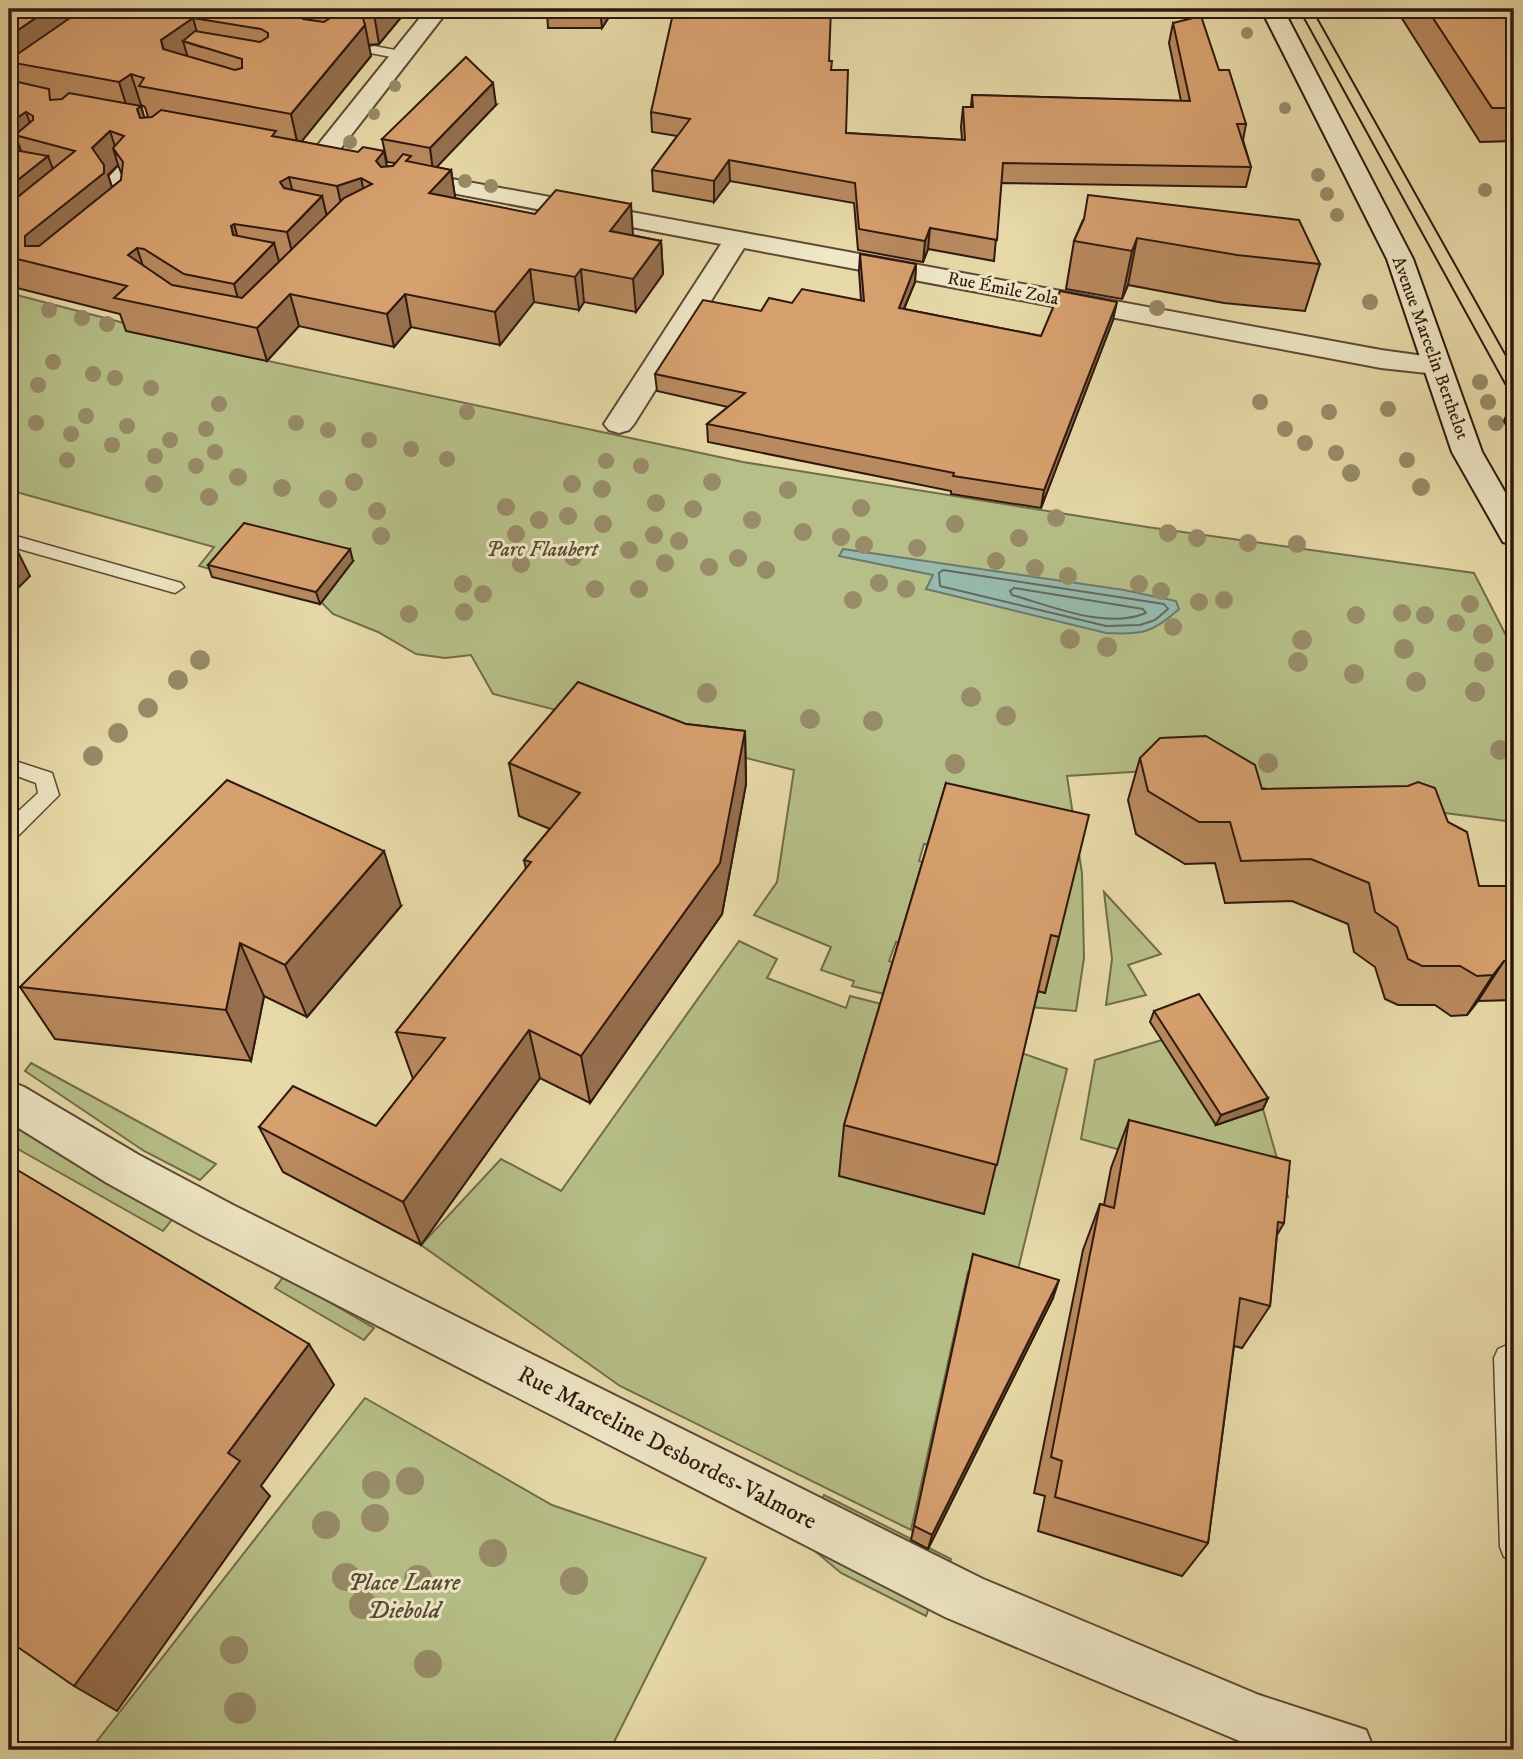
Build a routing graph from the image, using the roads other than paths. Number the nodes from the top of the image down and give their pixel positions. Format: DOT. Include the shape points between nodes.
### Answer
graph roads {
  1 [pos="438,9"];
  2 [pos="1272,9"];
  3 [pos="374,50"];
  4 [pos="402,55"];
  5 [pos="293,156"];
  6 [pos="125,167"];
  7 [pos="391,181"];
  8 [pos="115,215"];
  9 [pos="737,239"];
  10 [pos="1436,365"];
  11 [pos="619,424"];
  12 [pos="1514,535"];
  13 [pos="9,540"];
  14 [pos="175,587"];
  15 [pos="9,766"];
  16 [pos="9,831"];
  17 [pos="9,1100"];
  18 [pos="1507,1358"];
  19 [pos="1514,1547"];
  20 [pos="1346,1750"];
  1 -- 4 [label="street"];
  2 -- 10 [label="street, Avenue Marcelin Berthelot" via="1400,259"];
  3 -- 4 [label="lane"];
  4 -- 5 [label="street" via="330,163"];
  6 -- 8 [label="lane" via="113,180 125,196 125,207"];
  7 -- 9 [label="street, Rue Émile Zola"];
  9 -- 10 [label="street, Rue Émile Zola" via="1381,359"];
  9 -- 11 [label="street"];
  10 -- 12 [label="street, Avenue Marcelin Berthelot" via="1467,452"];
  13 -- 14 [label="lane"];
  15 -- 16 [label="lane" via="45,778 49,795"];
  17 -- 20 [label="street, Rue Marceline Desbordes-Valmore" via="217,1220 964,1598 1258,1722"];
  18 -- 19 [label="lane"];
}
